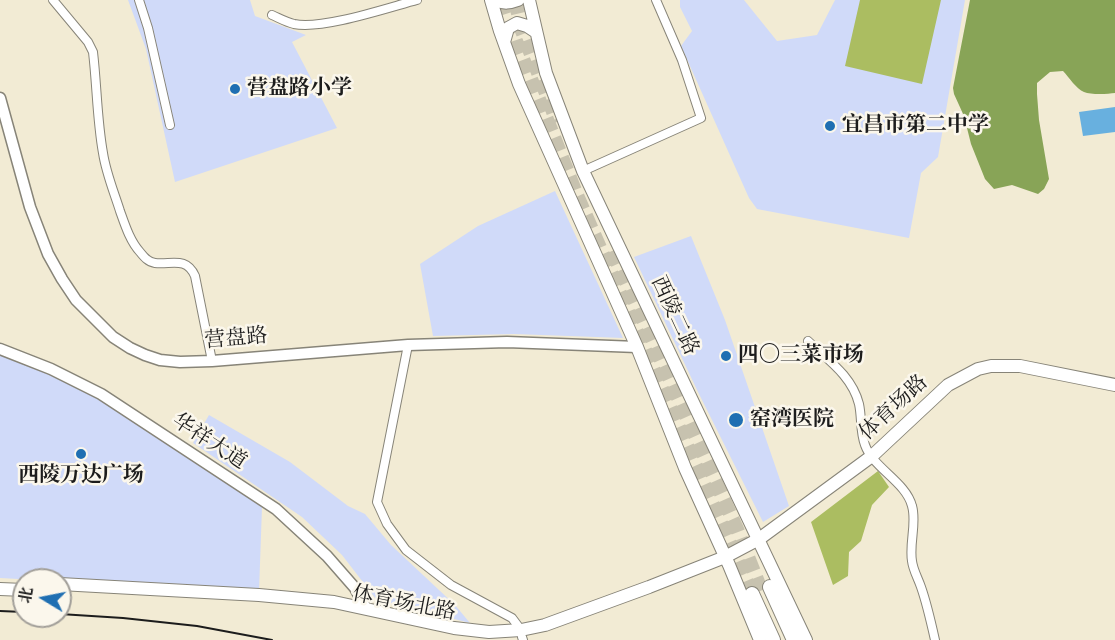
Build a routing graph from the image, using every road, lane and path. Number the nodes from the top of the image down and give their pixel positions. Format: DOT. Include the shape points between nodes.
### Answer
graph roads {
  1 [pos="53,0"];
  2 [pos="139,0"];
  3 [pos="417,0"];
  4 [pos="491,0"];
  5 [pos="496,0"];
  6 [pos="518,0"];
  7 [pos="529,0"];
  8 [pos="656,0"];
  9 [pos="272,15"];
  10 [pos="536,32"];
  11 [pos="504,43"];
  12 [pos="0,98"];
  13 [pos="170,125"];
  14 [pos="584,171"];
  15 [pos="808,341"];
  16 [pos="408,345"];
  17 [pos="637,347"];
  18 [pos="0,349"];
  19 [pos="213,361"];
  20 [pos="1115,385"];
  21 [pos="1115,391"];
  22 [pos="874,459"];
  23 [pos="760,543"];
  24 [pos="727,561"];
  25 [pos="72,585"];
  26 [pos="761,591"];
  27 [pos="72,593"];
  28 [pos="366,608"];
  29 [pos="522,636"];
  30 [pos="760,640"];
  31 [pos="773,640"];
  32 [pos="784,640"];
  33 [pos="794,640"];
  34 [pos="806,640"];
  35 [pos="936,640"];
  1 -- 19 [label="street" via="93,52 103,156 125,226 146,259 191,268"];
  2 -- 13 [label="street"];
  3 -- 9 [label="street" via="316,24 295,24"];
  4 -- 11 [label="main road"];
  5 -- 6 [label="main road"];
  7 -- 10 [label="main road, 西陵二路"];
  8 -- 14 [label="street" via="701,118"];
  10 -- 11 [label="main road" via="524,24 513,24"];
  10 -- 14 [label="main road, 西陵二路" via="546,73"];
  11 -- 17 [label="main road"];
  12 -- 19 [label="street, 营盘路" via="30,207 48,254 76,300 113,337 145,356 180,362"];
  14 -- 23 [label="main road, 西陵二路"];
  15 -- 22 [label="street" via="850,382 865,446"];
  16 -- 17 [label="street, 营盘路" via="507,342"];
  16 -- 19 [label="street, 营盘路"];
  16 -- 29 [label="street" via="377,502 406,550 451,585 512,618"];
  17 -- 24 [label="main road"];
  18 -- 28 [label="street, 华祥大道" via="101,394 276,509 327,556 355,588"];
  20 -- 22 [label="main road, 体育场路" via="1020,366 978,369 948,385"];
  21 -- 22 [label="main road, 体育场路" via="1034,375 983,374 946,395"];
  22 -- 23 [label="main road, 体育场路" via="798,522"];
  22 -- 35 [label="street" via="905,492 912,506 912,563"];
  23 -- 24 [label="main road, 体育场路"];
  23 -- 34 [label="main road, 西陵二路"];
  24 -- 29 [label="main road, 体育场北路"];
  24 -- 30 [label="main road"];
  25 -- 28 [label="main road, 体育场北路" via="286,597"];
  26 -- 31 [label="highway"];
  26 -- 32 [label="highway"];
  26 -- 33 [label="highway"];
  27 -- 29 [label="main road, 体育场北路" via="288,605 365,615 457,635 490,639"];
  28 -- 29 [label="main road, 体育场北路" via="454,628"];
}
